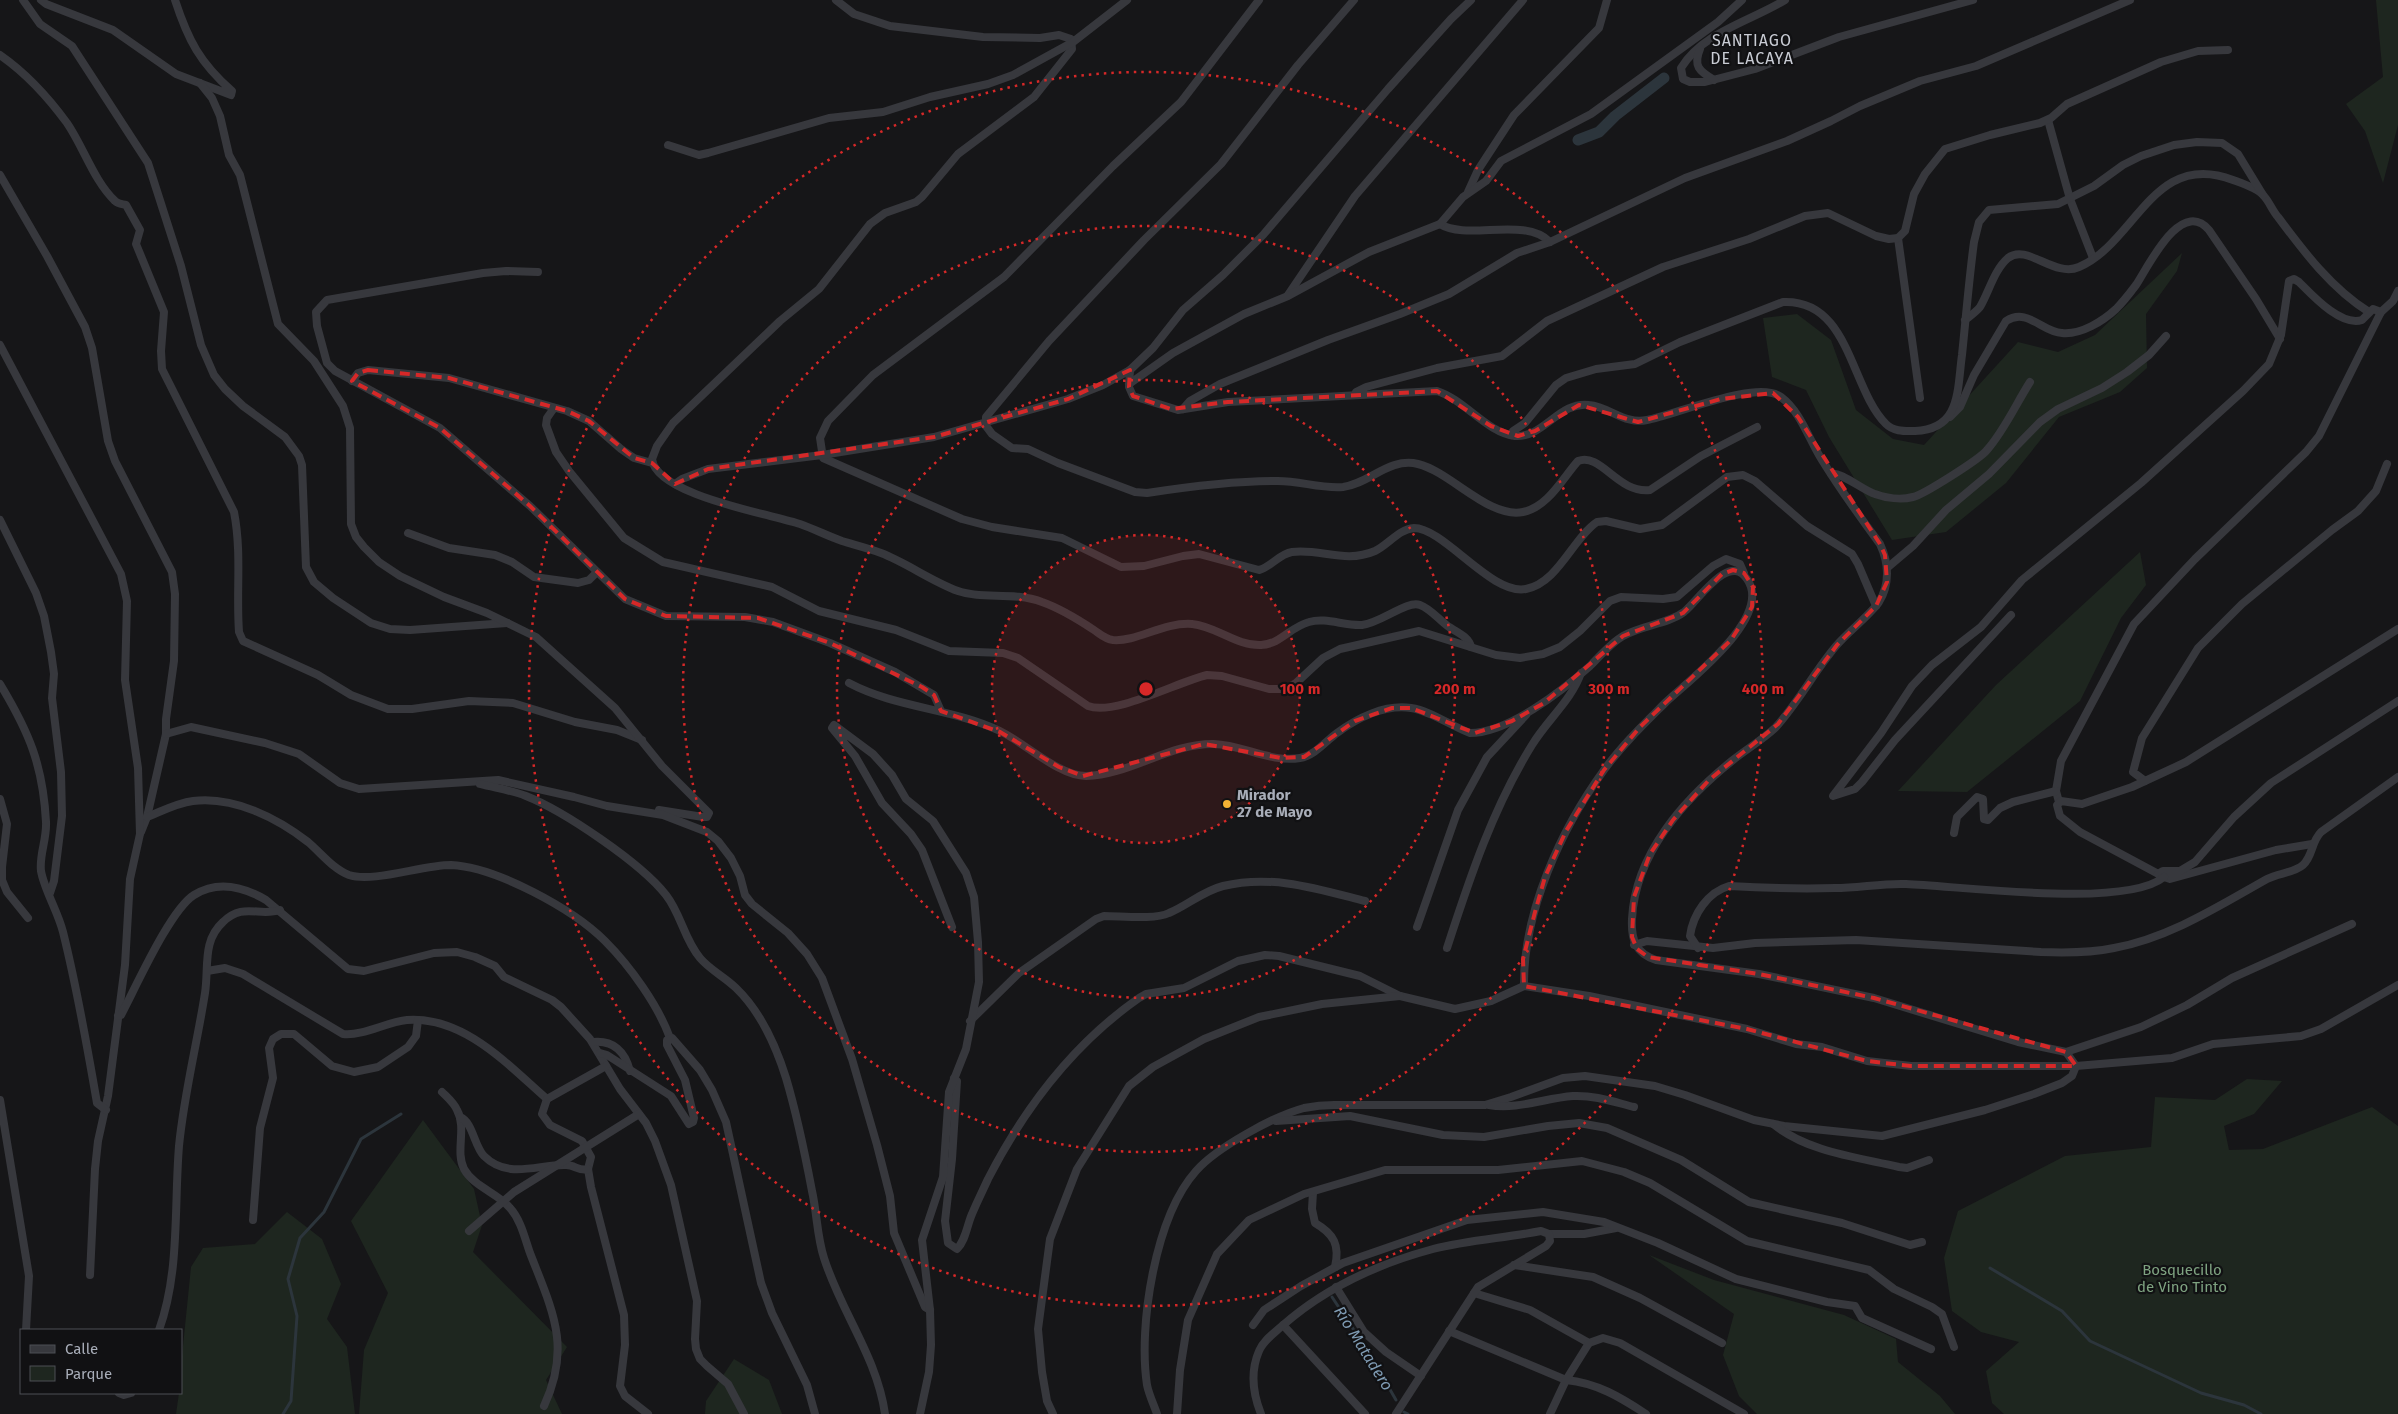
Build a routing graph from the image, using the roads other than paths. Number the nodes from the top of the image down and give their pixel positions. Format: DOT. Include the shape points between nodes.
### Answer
graph roads {
  1 [pos="23,0"];
  2 [pos="41,0"];
  3 [pos="175,0"];
  4 [pos="836,0"];
  5 [pos="1128,0"];
  6 [pos="1259,0"];
  7 [pos="1354,0"];
  8 [pos="1471,0"];
  9 [pos="1523,0"];
  10 [pos="1607,0"];
  11 [pos="1742,0"];
  12 [pos="1785,0"];
  13 [pos="1973,0"];
  14 [pos="2130,0"];
  15 [pos="1718,22"];
  16 [pos="1726,31"];
  17 [pos="1073,42"];
  18 [pos="1701,47"];
  19 [pos="2228,50"];
  20 [pos="0,55"];
  21 [pos="1714,80"];
  22 [pos="200,83"];
  23 [pos="2048,120"];
  24 [pos="668,145"];
  25 [pos="0,175"];
  26 [pos="1468,192"];
  27 [pos="2263,195"];
  28 [pos="2070,199"];
  29 [pos="1440,224"];
  30 [pos="1898,238"];
  31 [pos="1550,242"];
  32 [pos="2093,258"];
  33 [pos="538,272"];
  34 [pos="2398,291"];
  35 [pos="1288,296"];
  36 [pos="2369,312"];
  37 [pos="2381,312"];
  38 [pos="1965,320"];
  39 [pos="2166,336"];
  40 [pos="2280,339"];
  41 [pos="0,345"];
  42 [pos="1130,370"];
  43 [pos="352,381"];
  44 [pos="2030,382"];
  45 [pos="1129,384"];
  46 [pos="1355,395"];
  47 [pos="1920,398"];
  48 [pos="554,408"];
  49 [pos="1183,410"];
  50 [pos="1949,418"];
  51 [pos="985,422"];
  52 [pos="1757,427"];
  53 [pos="1511,435"];
  54 [pos="822,455"];
  55 [pos="652,463"];
  56 [pos="2387,464"];
  57 [pos="1831,474"];
  58 [pos="675,484"];
  59 [pos="0,520"];
  60 [pos="408,533"];
  61 [pos="1887,568"];
  62 [pos="596,573"];
  63 [pos="1744,573"];
  64 [pos="1876,606"];
  65 [pos="2011,615"];
  66 [pos="507,623"];
  67 [pos="2398,629"];
  68 [pos="1471,647"];
  69 [pos="1581,673"];
  70 [pos="849,682"];
  71 [pos="0,684"];
  72 [pos="2398,701"];
  73 [pos="1531,710"];
  74 [pos="941,711"];
  75 [pos="166,734"];
  76 [pos="642,740"];
  77 [pos="2398,777"];
  78 [pos="476,781"];
  79 [pos="2144,781"];
  80 [pos="2056,791"];
  81 [pos="0,799"];
  82 [pos="2059,802"];
  83 [pos="657,814"];
  84 [pos="147,817"];
  85 [pos="1954,833"];
  86 [pos="140,834"];
  87 [pos="2312,844"];
  88 [pos="2161,876"];
  89 [pos="50,893"];
  90 [pos="1365,901"];
  91 [pos="280,910"];
  92 [pos="28,918"];
  93 [pos="2352,924"];
  94 [pos="952,927"];
  95 [pos="1417,927"];
  96 [pos="1634,945"];
  97 [pos="1447,948"];
  98 [pos="1698,948"];
  99 [pos="207,971"];
  100 [pos="2398,985"];
  101 [pos="1524,986"];
  102 [pos="1400,996"];
  103 [pos="118,1016"];
  104 [pos="418,1020"];
  105 [pos="970,1021"];
  106 [pos="670,1038"];
  107 [pos="592,1042"];
  108 [pos="2066,1052"];
  109 [pos="600,1053"];
  110 [pos="606,1066"];
  111 [pos="2076,1066"];
  112 [pos="630,1070"];
  113 [pos="954,1078"];
  114 [pos="442,1092"];
  115 [pos="0,1100"];
  116 [pos="547,1100"];
  117 [pos="1485,1105"];
  118 [pos="1634,1107"];
  119 [pos="106,1110"];
  120 [pos="639,1114"];
  121 [pos="460,1117"];
  122 [pos="1272,1121"];
  123 [pos="1772,1123"];
  124 [pos="586,1147"];
  125 [pos="1929,1160"];
  126 [pos="555,1166"];
  127 [pos="588,1168"];
  128 [pos="1313,1192"];
  129 [pos="503,1201"];
  130 [pos="253,1220"];
  131 [pos="1618,1228"];
  132 [pos="469,1231"];
  133 [pos="1549,1234"];
  134 [pos="1922,1242"];
  135 [pos="1514,1265"];
  136 [pos="1335,1267"];
  137 [pos="90,1275"];
  138 [pos="1336,1287"];
  139 [pos="1474,1293"];
  140 [pos="930,1310"];
  141 [pos="1253,1325"];
  142 [pos="1283,1325"];
  143 [pos="26,1329"];
  144 [pos="159,1329"];
  145 [pos="1449,1331"];
  146 [pos="1589,1343"];
  147 [pos="1722,1343"];
  148 [pos="1954,1347"];
  149 [pos="1931,1349"];
  150 [pos="1421,1376"];
  151 [pos="1566,1380"];
  152 [pos="544,1406"];
  153 [pos="648,1414"];
  154 [pos="744,1414"];
  155 [pos="815,1414"];
  156 [pos="885,1414"];
  157 [pos="920,1414"];
  158 [pos="1053,1414"];
  159 [pos="1158,1414"];
  160 [pos="1177,1414"];
  161 [pos="1261,1414"];
  162 [pos="1365,1414"];
  163 [pos="1396,1414"];
  164 [pos="1550,1414"];
  165 [pos="1646,1414"];
  166 [pos="1744,1414"];
  1 -- 66 [label="street" via="40,24 72,46 148,163 181,266 201,344 214,375 243,406 285,437 299,456 306,567 314,582 365,619 390,629"];
  2 -- 22 [label="street" via="113,30 176,74"];
  3 -- 22 [label="street" via="193,46 206,66 232,93 228,95"];
  4 -- 17 [label="street" via="854,14 890,26 982,37 1040,38 1059,35 1067,36"];
  5 -- 17 [label="street"];
  6 -- 54 [label="street" via="1181,102 1004,277 873,375 828,421 820,438"];
  7 -- 51 [label="street" via="1298,65 1221,164 1049,341 988,414"];
  8 -- 42 [label="street" via="1388,89 1263,234 1223,275 1182,310 1153,348"];
  9 -- 35 [label="street" via="1355,196"];
  10 -- 26 [label="street" via="1600,28 1514,115 1478,170"];
  11 -- 15 [label="street"];
  12 -- 16 [label="street"];
  13 -- 21 [label="street" via="1839,37 1755,69"];
  14 -- 31 [label="street" via="1976,66 1920,81 1787,141 1685,178"];
  15 -- 16 [label="street"];
  15 -- 26 [label="street" via="1590,114 1501,160 1486,181"];
  16 -- 18 [label="street"];
  17 -- 24 [label="street" via="988,84 883,112 830,118 699,155"];
  17 -- 55 [label="street" via="1069,55 1034,97 958,154 916,202 886,213 870,224 824,284 780,321 673,423 657,446"];
  18 -- 21 [label="street" via="1696,60 1698,69"];
  18 -- 21 [label="street" via="1684,65 1682,77 1690,82"];
  19 -- 23 [label="street" via="2198,51 2161,62 2067,104"];
  20 -- 76 [label="street" via="31,81 56,109 106,192 118,203 126,205 140,230 136,244 164,312 162,369 234,512 240,563 239,626 243,641 318,675 351,695 388,709 469,701 513,704 574,722 616,730"];
  22 -- 66 [label="street" via="220,116 230,155 240,175 278,324 314,361 346,413 350,428 350,518 356,537 379,562 400,576"];
  23 -- 28 [label="street"];
  23 -- 30 [label="street" via="1946,149 1925,174 1914,194 1905,231"];
  25 -- 75 [label="street" via="85,327 115,461 172,572 174,660"];
  26 -- 29 [label="street"];
  27 -- 28 [label="street" via="2238,154 2222,143 2210,141 2174,145 2141,156"];
  27 -- 32 [label="street" via="2211,173 2188,176 2158,192"];
  27 -- 36 [label="street" via="2323,273 2352,302"];
  28 -- 32 [label="street"];
  28 -- 38 [label="street" via="2048,206 1996,208 1983,216 1974,242"];
  29 -- 31 [label="street" via="1450,229 1492,228 1524,232 1545,236"];
  29 -- 35 [label="street" via="1370,252"];
  30 -- 46 [label="street" via="1876,236 1828,213 1805,216 1663,267 1547,321 1502,356 1409,375 1366,387"];
  30 -- 47 [label="street"];
  31 -- 49 [label="street" via="1517,254 1450,294 1220,384 1190,400"];
  32 -- 38 [label="street" via="2080,267 2060,270 2030,256 2016,254 2009,257 1979,309"];
  33 -- 43 [label="street" via="483,273 327,300 316,317 323,351 327,363"];
  34 -- 37 [label="street" via="2393,302"];
  35 -- 45 [label="street" via="1244,314"];
  36 -- 37 [label="street" via="2376,309"];
  36 -- 40 [label="street" via="2360,321 2347,319 2327,308 2299,282 2291,280 2286,286"];
  37 -- 80 [label="street" via="2319,436 2134,624 2096,700 2068,746 2061,761"];
  38 -- 50 [label="street" via="1958,386"];
  39 -- 61 [label="street" via="2127,372 2040,422"];
  40 -- 50 [label="street" via="2208,230 2201,224 2190,222 2176,228 2166,238 2126,298 2101,321 2060,334 2025,317 2013,316 2006,321 1974,375 1960,407"];
  40 -- 65 [label="street" via="2269,364 2243,390 2140,483 2022,580 1981,627 1926,671 1834,797 1855,789 1862,782 1894,740"];
  41 -- 86 [label="street" via="121,574 128,618 125,680 138,768"];
  42 -- 45 [label="street"];
  42 -- 51 [label="street" via="1068,399"];
  43 -- 48 [label="street" via="358,373 368,370 449,378"];
  43 -- 62 [label="street" via="440,428 530,506"];
  44 -- 57 [label="street" via="1983,455 1920,495 1907,498 1877,495 1838,473"];
  45 -- 49 [label="street" via="1130,392 1139,399 1171,410"];
  46 -- 49 [label="street" via="1228,402"];
  46 -- 53 [label="street" via="1437,391"];
  48 -- 55 [label="street" via="589,421 621,449 643,462"];
  48 -- 68 [label="street" via="546,425 556,452 569,471 624,538 663,562 772,587 819,610 896,630 949,651 1003,653 1018,658 1096,709 1207,676 1222,676 1268,690 1285,689 1333,652 1412,632 1428,632"];
  50 -- 53 [label="street" via="1945,423 1925,430 1891,428 1874,407 1838,330 1810,307 1796,301 1772,306 1706,331 1636,364 1566,378"];
  51 -- 52 [label="street" via="992,434 1012,448 1028,450 1136,492 1276,480 1345,487 1386,468 1409,462 1434,470 1489,504 1512,512 1533,508 1542,502 1583,459 1596,463 1627,487 1650,490 1701,456"];
  51 -- 54 [label="street" via="934,437"];
  53 -- 57 [label="street" via="1527,434 1579,404 1599,407 1638,422 1698,404 1762,391 1780,396 1787,403"];
  54 -- 58 [label="street" via="708,468"];
  54 -- 64 [label="street" via="827,460 962,518 992,527 1062,538 1120,567 1144,566 1199,554 1259,570 1291,552 1340,557 1368,553 1402,532 1415,528 1436,536 1501,583 1524,590 1554,570 1597,522 1640,529 1662,525 1727,477 1743,475 1755,481 1807,526 1852,554"];
  55 -- 58 [label="street"];
  56 -- 79 [label="street" via="2376,491 2358,511 2242,604 2198,648 2142,738 2133,772"];
  57 -- 61 [label="street" via="1880,544"];
  58 -- 68 [label="street" via="699,496 800,524 881,553 958,591 974,595 1005,594 1044,602 1113,640 1192,624 1208,627 1223,636 1266,645 1283,639 1312,621 1366,624 1408,604 1416,604 1467,638"];
  59 -- 89 [label="street" via="36,593 44,616 54,674 52,698 61,772 62,816"];
  60 -- 62 [label="street" via="449,548 495,555 534,577 578,583 589,580"];
  61 -- 64 [label="street" via="1887,582"];
  62 -- 74 [label="street" via="625,599 666,616 758,618 830,643 922,687 934,695"];
  63 -- 68 [label="street" via="1740,564 1726,559 1677,597 1617,598 1605,604 1568,640 1543,654 1520,658"];
  63 -- 69 [label="street" via="1733,570 1722,574 1684,612 1623,636"];
  63 -- 101 [label="street" via="1753,587 1752,607 1731,640 1707,667 1640,727 1604,770 1566,831 1546,876 1535,912 1524,959"];
  64 -- 96 [label="street" via="1837,645 1778,724 1709,780 1673,820 1650,854 1638,884 1632,916"];
  66 -- 76 [label="street" via="536,638 615,708"];
  67 -- 79 [label="street" via="2186,762"];
  69 -- 73 [label="street"];
  69 -- 97 [label="street" via="1575,690 1533,743 1498,806 1473,866"];
  70 -- 74 [label="street" via="889,700"];
  71 -- 89 [label="street" via="22,722 38,762 46,824 42,873"];
  72 -- 88 [label="street" via="2271,783 2234,817 2191,865 2180,871 2163,872"];
  73 -- 74 [label="street" via="1512,721 1470,733 1424,712 1392,708 1355,721 1304,757 1280,758 1204,744 1110,772 1083,776 1059,768 1000,732"];
  73 -- 95 [label="street" via="1487,757 1463,801"];
  75 -- 78 [label="street" via="191,727 265,742 300,754 340,783 359,789"];
  75 -- 84 [label="street"];
  76 -- 83 [label="street" via="662,766 709,813 705,818 659,810"];
  77 -- 87 [label="street" via="2321,832"];
  78 -- 83 [label="street" via="498,780 607,806"];
  78 -- 156 [label="street" via="540,802 641,870 674,906 697,955 737,989 757,1013 786,1078 824,1259 866,1350"];
  79 -- 82 [label="street" via="2082,804"];
  80 -- 82 [label="street"];
  80 -- 85 [label="street" via="2013,802 2000,808 1988,820 1984,819 1984,799 1977,797 1957,817"];
  81 -- 92 [label="street" via="7,824 2,880 7,892"];
  82 -- 88 [label="street" via="2060,816 2080,832"];
  83 -- 140 [label="street" via="707,832 718,841 732,858 745,895 807,954 822,978 852,1059 877,1145 890,1196 894,1233 925,1306"];
  84 -- 86 [label="street"];
  84 -- 106 [label="street" via="194,801 225,802 280,823 349,875 368,877 450,865 519,884 604,940 646,993 662,1017"];
  86 -- 103 [label="street" via="130,879 128,941"];
  87 -- 88 [label="street" via="2276,850 2177,878"];
  87 -- 98 [label="street" via="2308,858 2299,868 2272,876 2209,913 2173,929 2115,948 2070,953 1856,940"];
  88 -- 98 [label="street" via="2145,888 2124,892 2025,893 1905,884 1835,888 1729,886 1717,889 1698,911 1690,936"];
  89 -- 119 [label="street" via="78,995 97,1103"];
  90 -- 105 [label="street" via="1286,882 1248,882 1223,886 1194,897 1168,913 1104,916 1019,973"];
  91 -- 99 [label="street" via="242,911 224,920 211,937"];
  91 -- 103 [label="street" via="251,891 238,887 214,888 192,896 166,931"];
  91 -- 107 [label="street" via="343,967 356,971 434,953 457,952 475,957 495,966 504,977 552,1000"];
  93 -- 108 [label="street" via="2232,978 2141,1027"];
  94 -- 105 [label="street" via="922,850 882,803 855,756 832,728 834,725 883,764 906,799 938,827 966,873 974,897 978,942 979,982"];
  96 -- 98 [label="street" via="1647,942"];
  96 -- 108 [label="street" via="1656,960 1759,974 1849,992 2018,1042"];
  99 -- 104 [label="street" via="225,968 243,974 344,1034 399,1021"];
  99 -- 144 [label="street" via="187,1084 175,1195 173,1263"];
  100 -- 111 [label="street" via="2321,1029 2301,1036 2213,1044 2172,1058"];
  101 -- 102 [label="street" via="1490,1001 1455,1009"];
  101 -- 111 [label="street" via="1747,1029 1867,1061 1911,1066"];
  102 -- 113 [label="street" via="1360,976 1265,955 1238,961 1184,988 1138,998 1067,1061 1028,1109 988,1180 957,1249 948,1243 945,1221 957,1081"];
  102 -- 158 [label="street" via="1322,1004 1259,1017 1204,1039 1153,1067 1128,1086 1077,1169 1050,1238 1038,1329 1047,1401"];
  103 -- 119 [label="street"];
  104 -- 116 [label="street" via="452,1027 468,1036 490,1050"];
  104 -- 130 [label="street" via="416,1036 408,1047 378,1067 354,1072 332,1066 294,1034 281,1034 273,1039 269,1048 272,1078 260,1128"];
  105 -- 113 [label="street" via="966,1049"];
  106 -- 112 [label="street" via="666,1043 685,1080 693,1122 685,1121 670,1096"];
  106 -- 155 [label="street" via="700,1070 726,1122 761,1283 807,1385"];
  107 -- 109 [label="street"];
  107 -- 112 [label="street" via="617,1047"];
  108 -- 111 [label="street"];
  109 -- 110 [label="street"];
  109 -- 112 [label="street"];
  110 -- 116 [label="street"];
  110 -- 120 [label="street"];
  111 -- 123 [label="street" via="2072,1076 2062,1083 2034,1094 1882,1136"];
  113 -- 140 [label="street" via="949,1092 943,1177 922,1240"];
  114 -- 121 [label="street"];
  115 -- 143 [label="street" via="29,1276"];
  116 -- 124 [label="street" via="542,1109 544,1119"];
  117 -- 118 [label="street" via="1497,1107 1573,1096 1595,1097"];
  117 -- 122 [label="street" via="1318,1106 1290,1112"];
  117 -- 123 [label="street" via="1563,1078 1585,1076 1655,1086 1754,1120"];
  119 -- 137 [label="street" via="95,1169"];
  120 -- 124 [label="street"];
  120 -- 154 [label="street" via="654,1141 670,1185 696,1301 696,1349 700,1359 728,1384"];
  121 -- 126 [label="street" via="466,1121 484,1156 496,1163 515,1170"];
  121 -- 129 [label="street" via="464,1168 471,1178"];
  122 -- 134 [label="street" via="1350,1116 1443,1135 1484,1137 1580,1123 1608,1128 1681,1160 1749,1202 1842,1223 1910,1246"];
  122 -- 159 [label="street" via="1222,1148 1206,1162 1184,1186 1170,1216 1149,1290 1144,1332 1147,1386"];
  123 -- 125 [label="street" via="1788,1137 1806,1145 1907,1168"];
  124 -- 126 [label="street"];
  124 -- 127 [label="street" via="591,1157"];
  126 -- 127 [label="street" via="565,1164 581,1170"];
  126 -- 129 [label="street"];
  127 -- 153 [label="street" via="624,1315 620,1386 626,1396"];
  128 -- 136 [label="street" via="1315,1223 1329,1232 1338,1254"];
  128 -- 148 [label="street" via="1385,1170 1498,1170 1582,1161 1599,1164 1650,1183 1747,1241 1869,1270 1894,1289 1942,1314"];
  128 -- 160 [label="street" via="1249,1220 1217,1254 1188,1320"];
  129 -- 132 [label="street"];
  129 -- 152 [label="street" via="513,1211 553,1314 557,1363"];
  131 -- 133 [label="street" via="1584,1234"];
  131 -- 136 [label="street" via="1587,1218 1543,1212 1467,1220"];
  131 -- 149 [label="street" via="1736,1279 1855,1306 1862,1318"];
  133 -- 135 [label="street" via="1548,1244"];
  133 -- 138 [label="street" via="1541,1232 1432,1250 1381,1266"];
  135 -- 139 [label="street" via="1478,1287"];
  135 -- 147 [label="street" via="1565,1271 1602,1280"];
  136 -- 141 [label="street" via="1264,1310"];
  138 -- 142 [label="street" via="1312,1301"];
  138 -- 150 [label="street" via="1364,1332"];
  139 -- 145 [label="street"];
  139 -- 146 [label="street" via="1530,1310"];
  140 -- 157 [label="street" via="930,1358"];
  142 -- 161 [label="street" via="1267,1339 1256,1360 1253,1383"];
  142 -- 162 [label="street"];
  145 -- 150 [label="street"];
  145 -- 151 [label="street"];
  146 -- 151 [label="street"];
  146 -- 166 [label="street" via="1602,1338 1620,1343"];
  150 -- 163 [label="street"];
  151 -- 164 [label="street"];
  151 -- 165 [label="street" via="1601,1388"];
}
